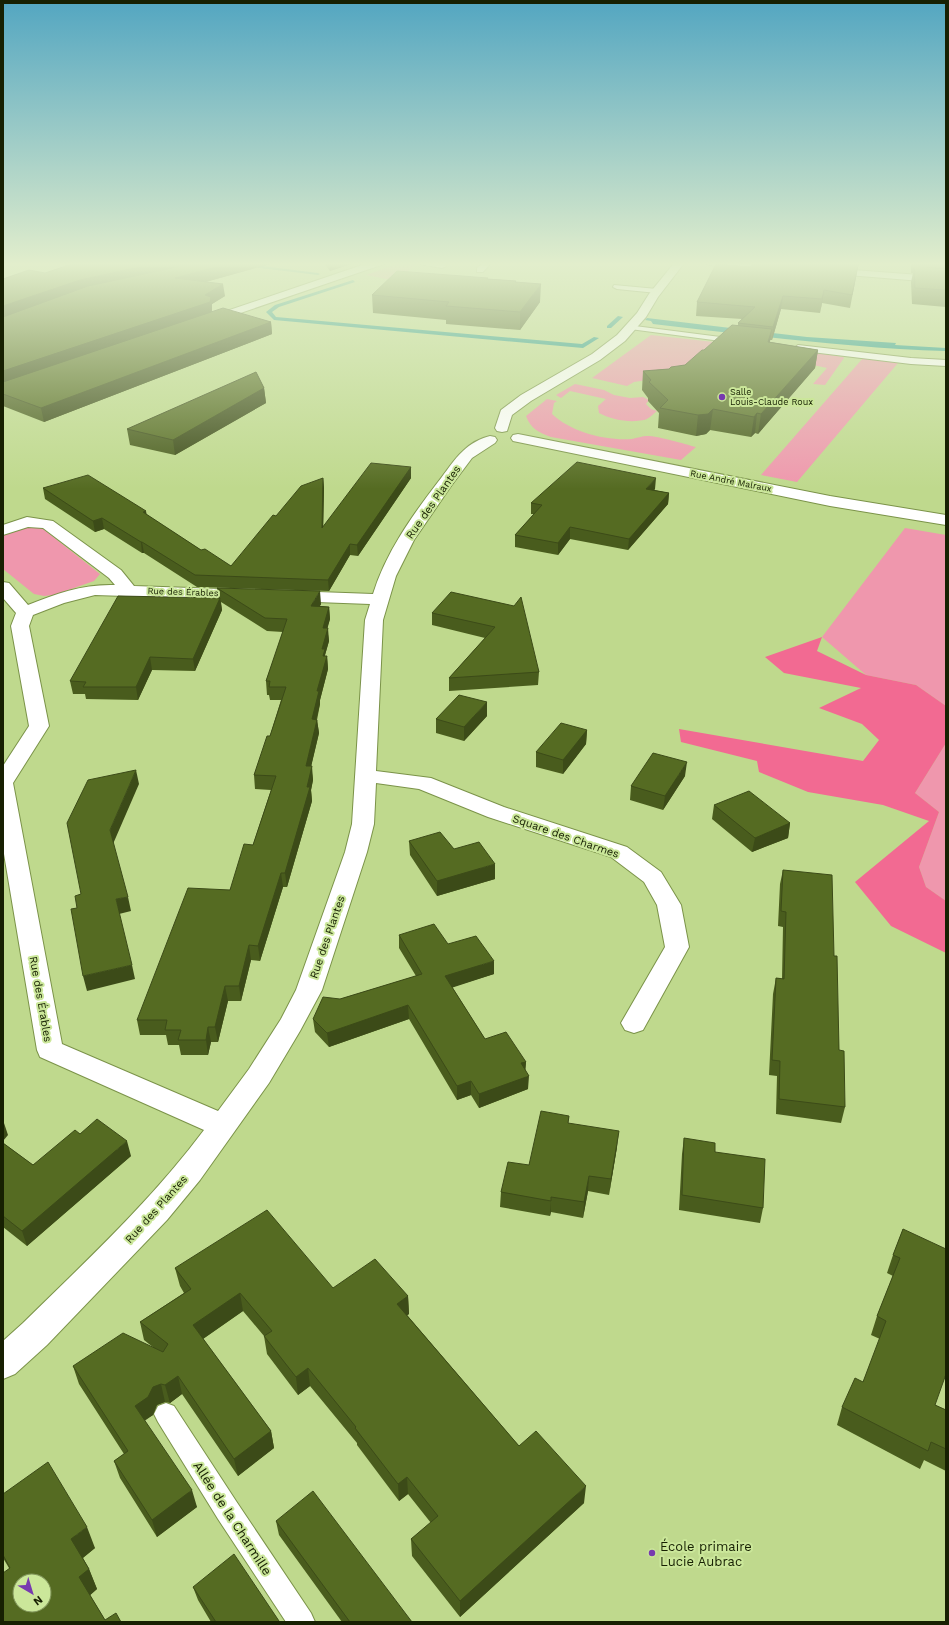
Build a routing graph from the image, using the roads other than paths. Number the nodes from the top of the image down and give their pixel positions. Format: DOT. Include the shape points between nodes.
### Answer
graph roads {
  1 [pos="620,338"];
  2 [pos="711,338"];
  3 [pos="746,342"];
  4 [pos="786,347"];
  5 [pos="946,363"];
  6 [pos="496,434"];
  7 [pos="946,520"];
  8 [pos="3,530"];
  9 [pos="3,587"];
  10 [pos="129,591"];
  11 [pos="380,599"];
  12 [pos="25,612"];
  13 [pos="366,778"];
  14 [pos="3,784"];
  15 [pos="634,1023"];
  16 [pos="224,1126"];
  17 [pos="3,1363"];
  18 [pos="166,1414"];
  19 [pos="302,1622"];
  1 -- 6 [label="street" via="596,357 526,398 506,413"];
  2 -- 3 [label="lane"];
  4 -- 5 [label="lane" via="911,362"];
  6 -- 7 [label="street, Rue André Malraux" via="504,442 518,438 830,501"];
  6 -- 11 [label="street, Rue des Plantes" via="467,455 421,515 390,571"];
  8 -- 10 [label="street" via="27,522 47,524 115,574"];
  9 -- 12 [label="street"];
  10 -- 11 [label="street, Rue des Érables"];
  10 -- 12 [label="street, Rue des Érables" via="94,590 58,599"];
  11 -- 13 [label="street, Rue des Plantes" via="374,620"];
  12 -- 14 [label="street, Rue des Érables" via="20,626 39,726"];
  13 -- 15 [label="street, Square des Charmes" via="381,777 423,783 496,812 619,852 653,877 669,905 677,947"];
  13 -- 16 [label="street, Rue des Plantes" via="363,824 356,852 309,990 263,1070"];
  14 -- 16 [label="street, Rue des Érables" via="50,1050"];
  16 -- 17 [label="street, Rue des Plantes" via="156,1211"];
  18 -- 19 [label="lane, Allée de la Charmille"];
}
